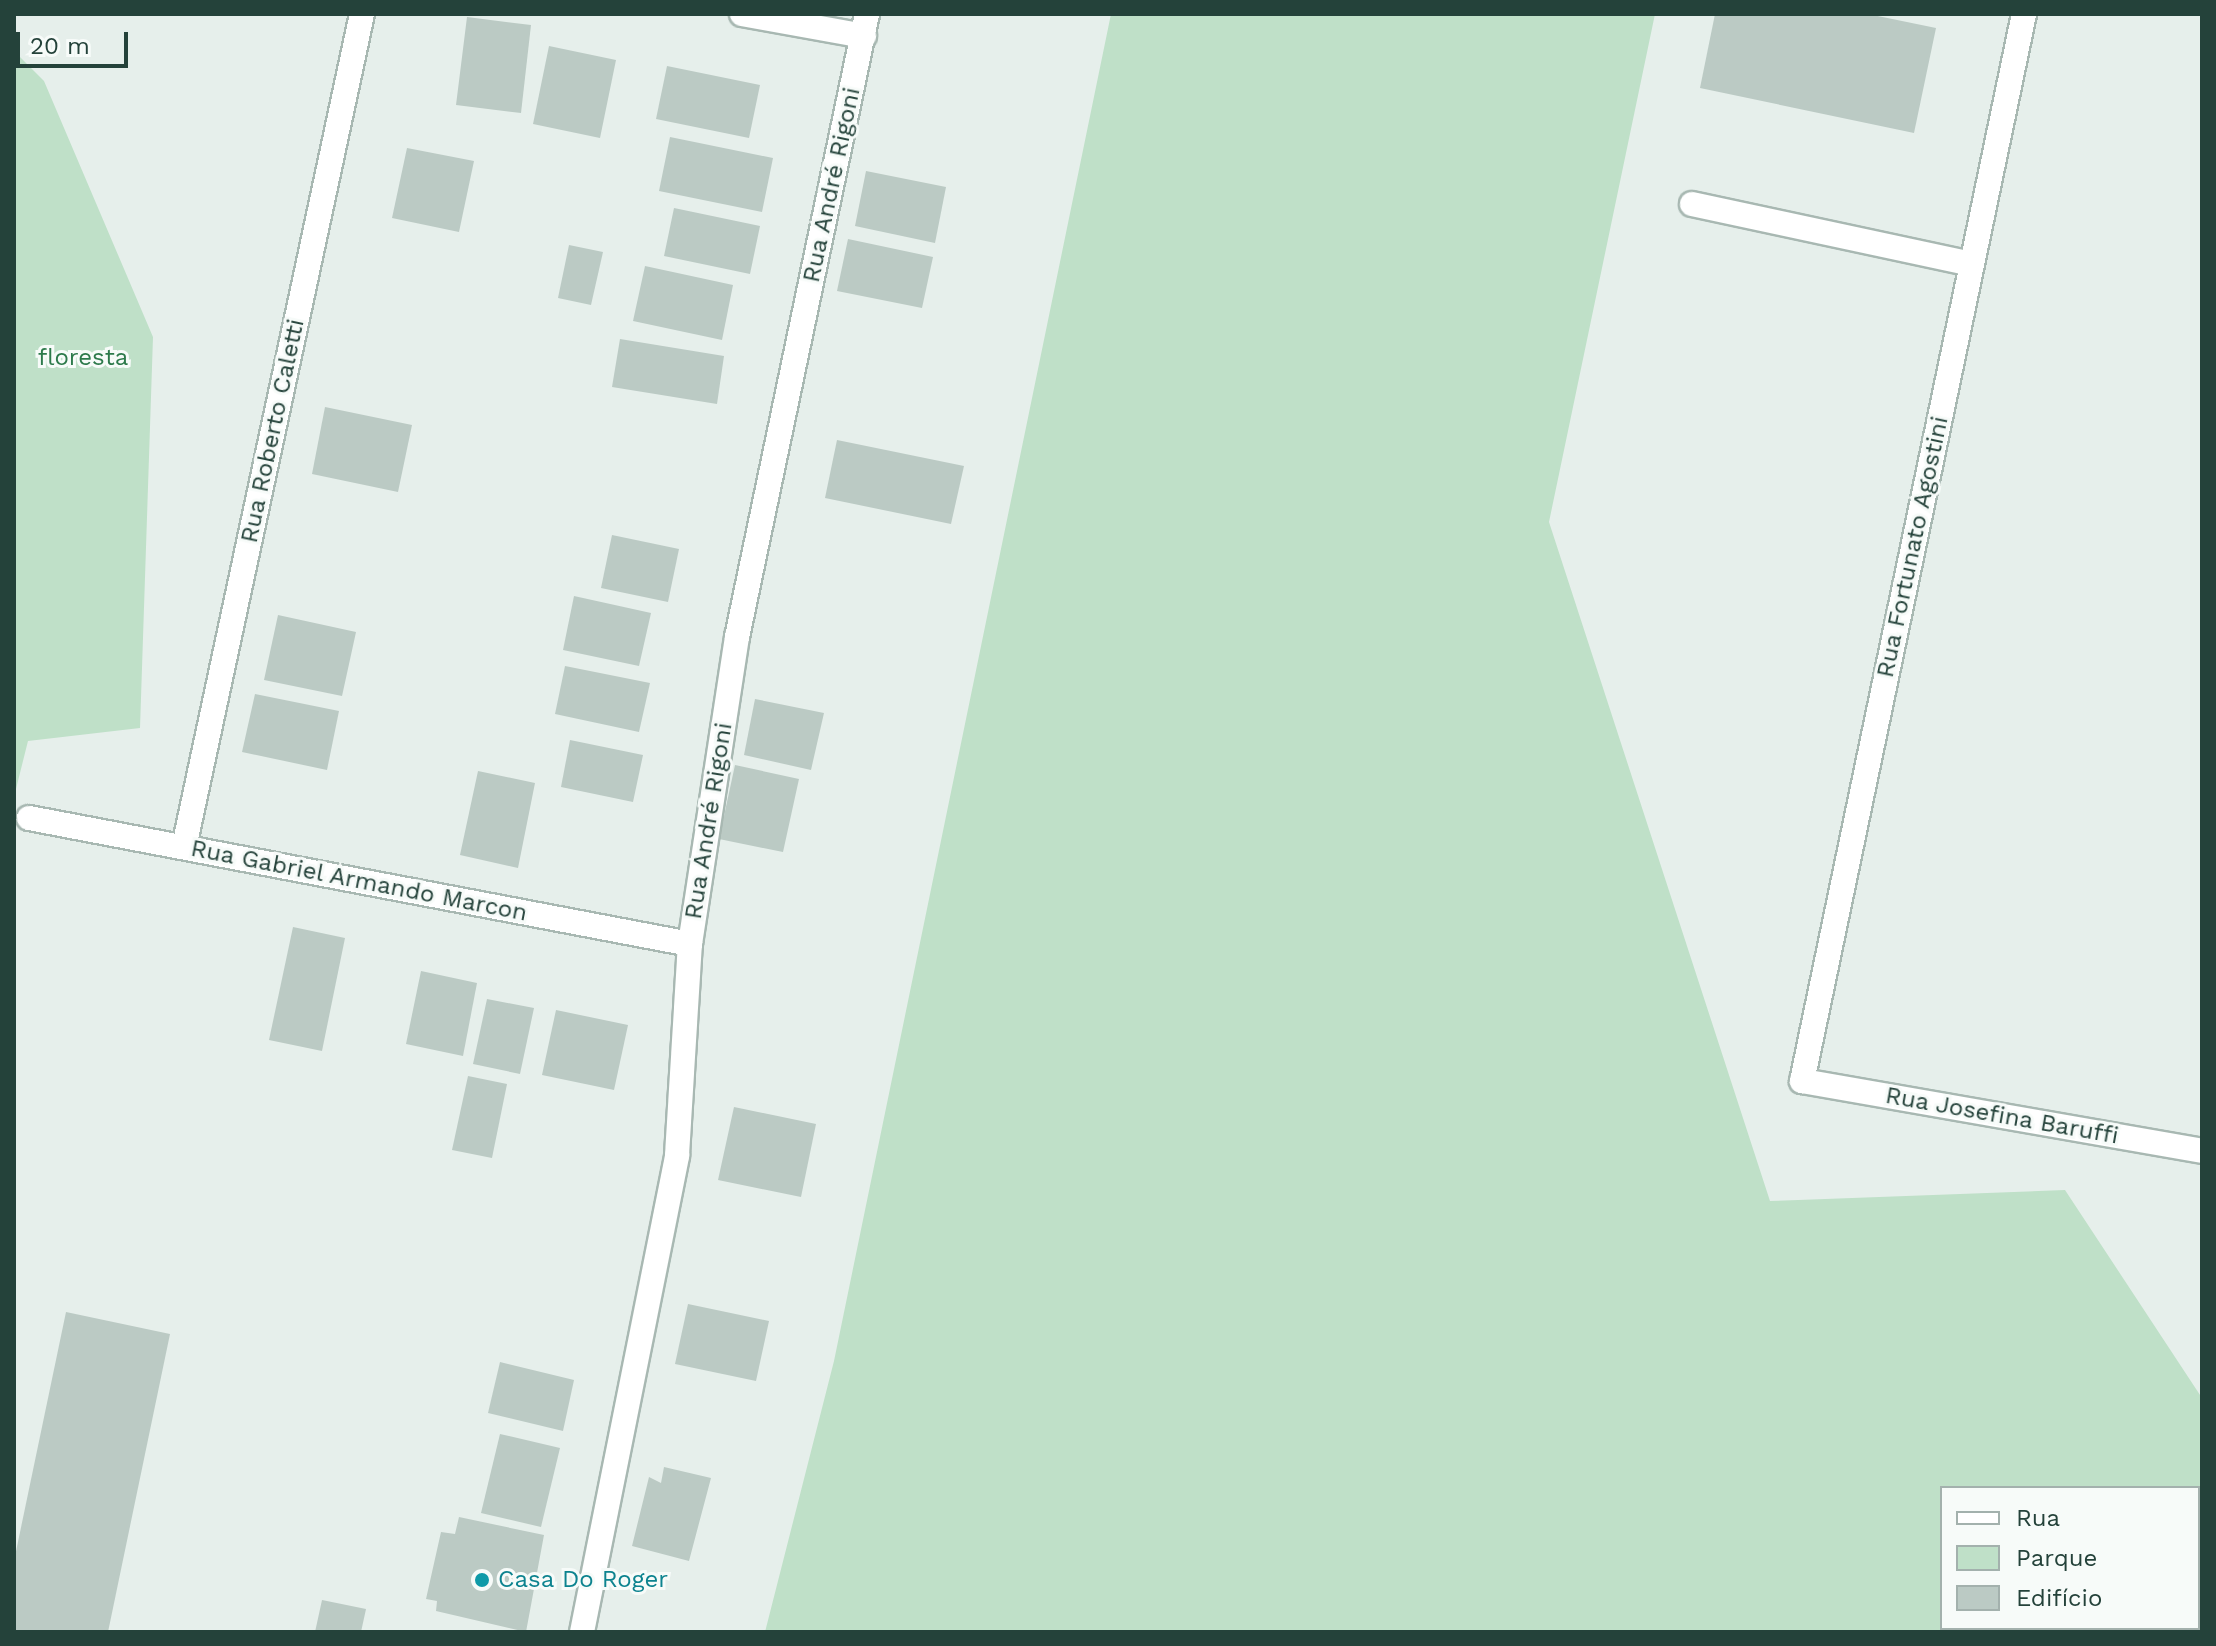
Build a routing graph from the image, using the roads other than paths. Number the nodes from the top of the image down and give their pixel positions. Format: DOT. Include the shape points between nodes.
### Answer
graph roads {
  1 [pos="362,14"];
  2 [pos="742,14"];
  3 [pos="2024,14"];
  4 [pos="865,25"];
  5 [pos="1692,204"];
  6 [pos="1972,264"];
  7 [pos="29,818"];
  8 [pos="184,847"];
  9 [pos="690,944"];
  10 [pos="1802,1081"];
  11 [pos="2202,1151"];
  12 [pos="582,1632"];
  1 -- 8 [label="street, Rua Roberto Caletti"];
  2 -- 4 [label="street"];
  3 -- 6 [label="street, Rua Fortunato Agostini"];
  4 -- 9 [label="street, Rua André Rigoni" via="737,637"];
  5 -- 6 [label="street"];
  6 -- 10 [label="street, Rua Fortunato Agostini"];
  7 -- 8 [label="street, Rua Gabriel Armando Marcon"];
  8 -- 9 [label="street, Rua Gabriel Armando Marcon"];
  9 -- 12 [label="street, Rua André Rigoni" via="677,1155"];
  10 -- 11 [label="street, Rua Josefina Baruffi"];
}
